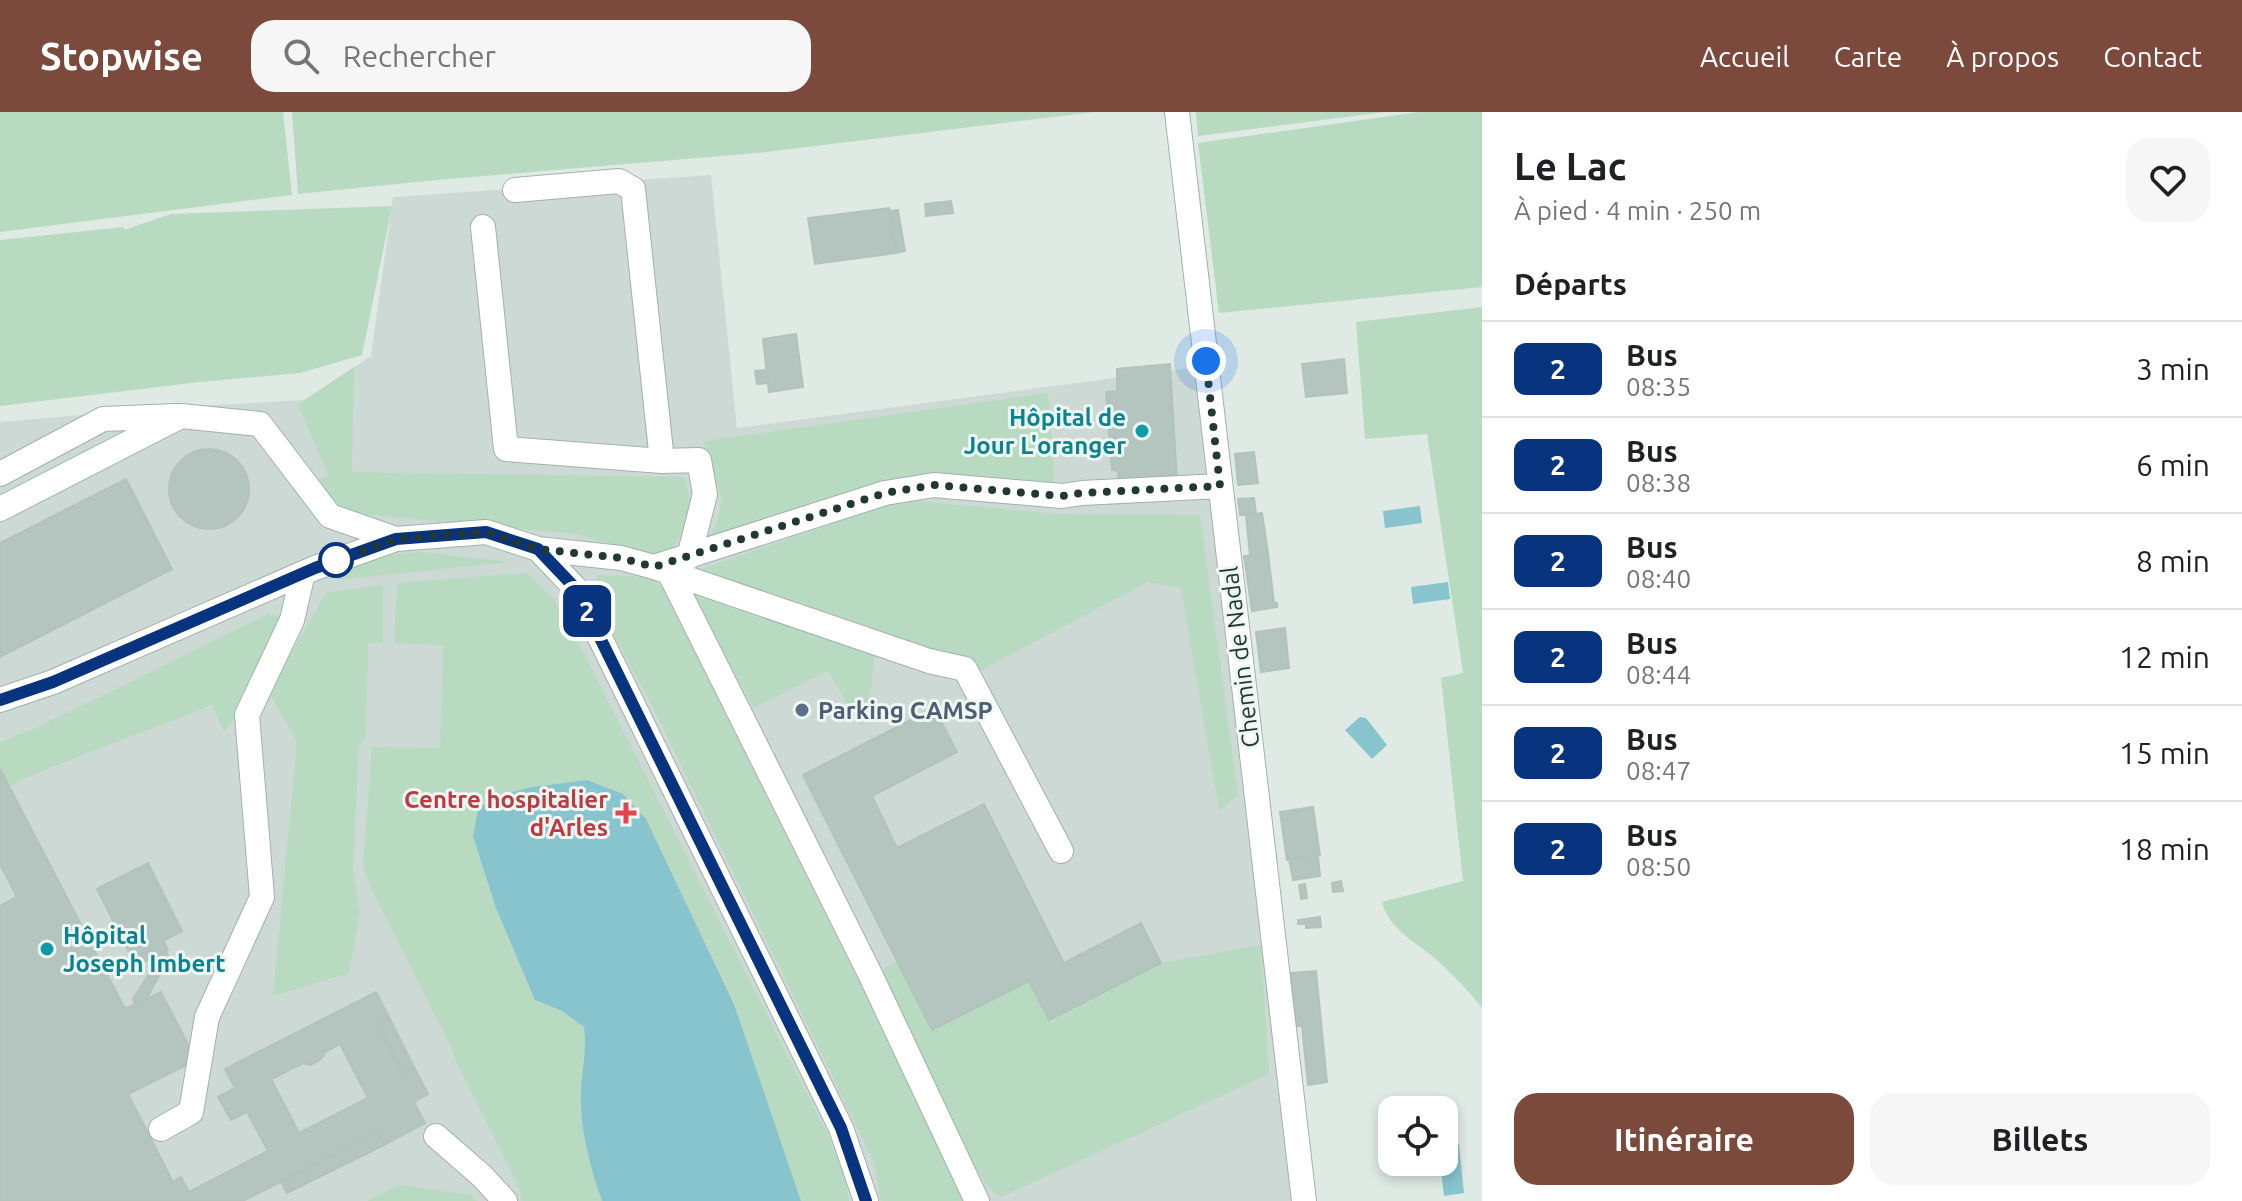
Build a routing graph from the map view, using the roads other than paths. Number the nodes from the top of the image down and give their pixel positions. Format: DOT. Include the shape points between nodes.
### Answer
graph roads {
  1 [pos="1177,112"];
  2 [pos="515,190"];
  3 [pos="483,227"];
  4 [pos="181,416"];
  5 [pos="662,461"];
  6 [pos="0,474"];
  7 [pos="1220,486"];
  8 [pos="0,509"];
  9 [pos="396,539"];
  10 [pos="538,549"];
  11 [pos="689,557"];
  12 [pos="662,570"];
  13 [pos="303,573"];
  14 [pos="0,700"];
  15 [pos="1061,851"];
  16 [pos="161,1129"];
  17 [pos="436,1136"];
  18 [pos="505,1201"];
  19 [pos="866,1201"];
  20 [pos="977,1201"];
  21 [pos="1304,1201"];
  1 -- 7 [label="street, Chemin de Nadal"];
  2 -- 5 [label="street" via="619,181 633,189"];
  3 -- 5 [label="street" via="506,449"];
  4 -- 6 [label="street" via="103,419"];
  4 -- 8 [label="street"];
  4 -- 9 [label="street" via="260,424 330,516"];
  5 -- 11 [label="street" via="699,460 705,494"];
  7 -- 11 [label="street" via="1062,496 934,485 885,493"];
  7 -- 21 [label="street, Chemin de Nadal"];
  9 -- 10 [label="street" via="486,532"];
  9 -- 13 [label="street"];
  10 -- 12 [label="street" via="621,558"];
  10 -- 19 [label="street" via="576,589 841,1128"];
  11 -- 12 [label="street"];
  12 -- 15 [label="street" via="965,669"];
  12 -- 20 [label="street" via="871,976"];
  13 -- 14 [label="street"];
  13 -- 16 [label="street" via="292,620 247,715 262,897 207,1017 191,1112"];
  17 -- 18 [label="street"];
}
